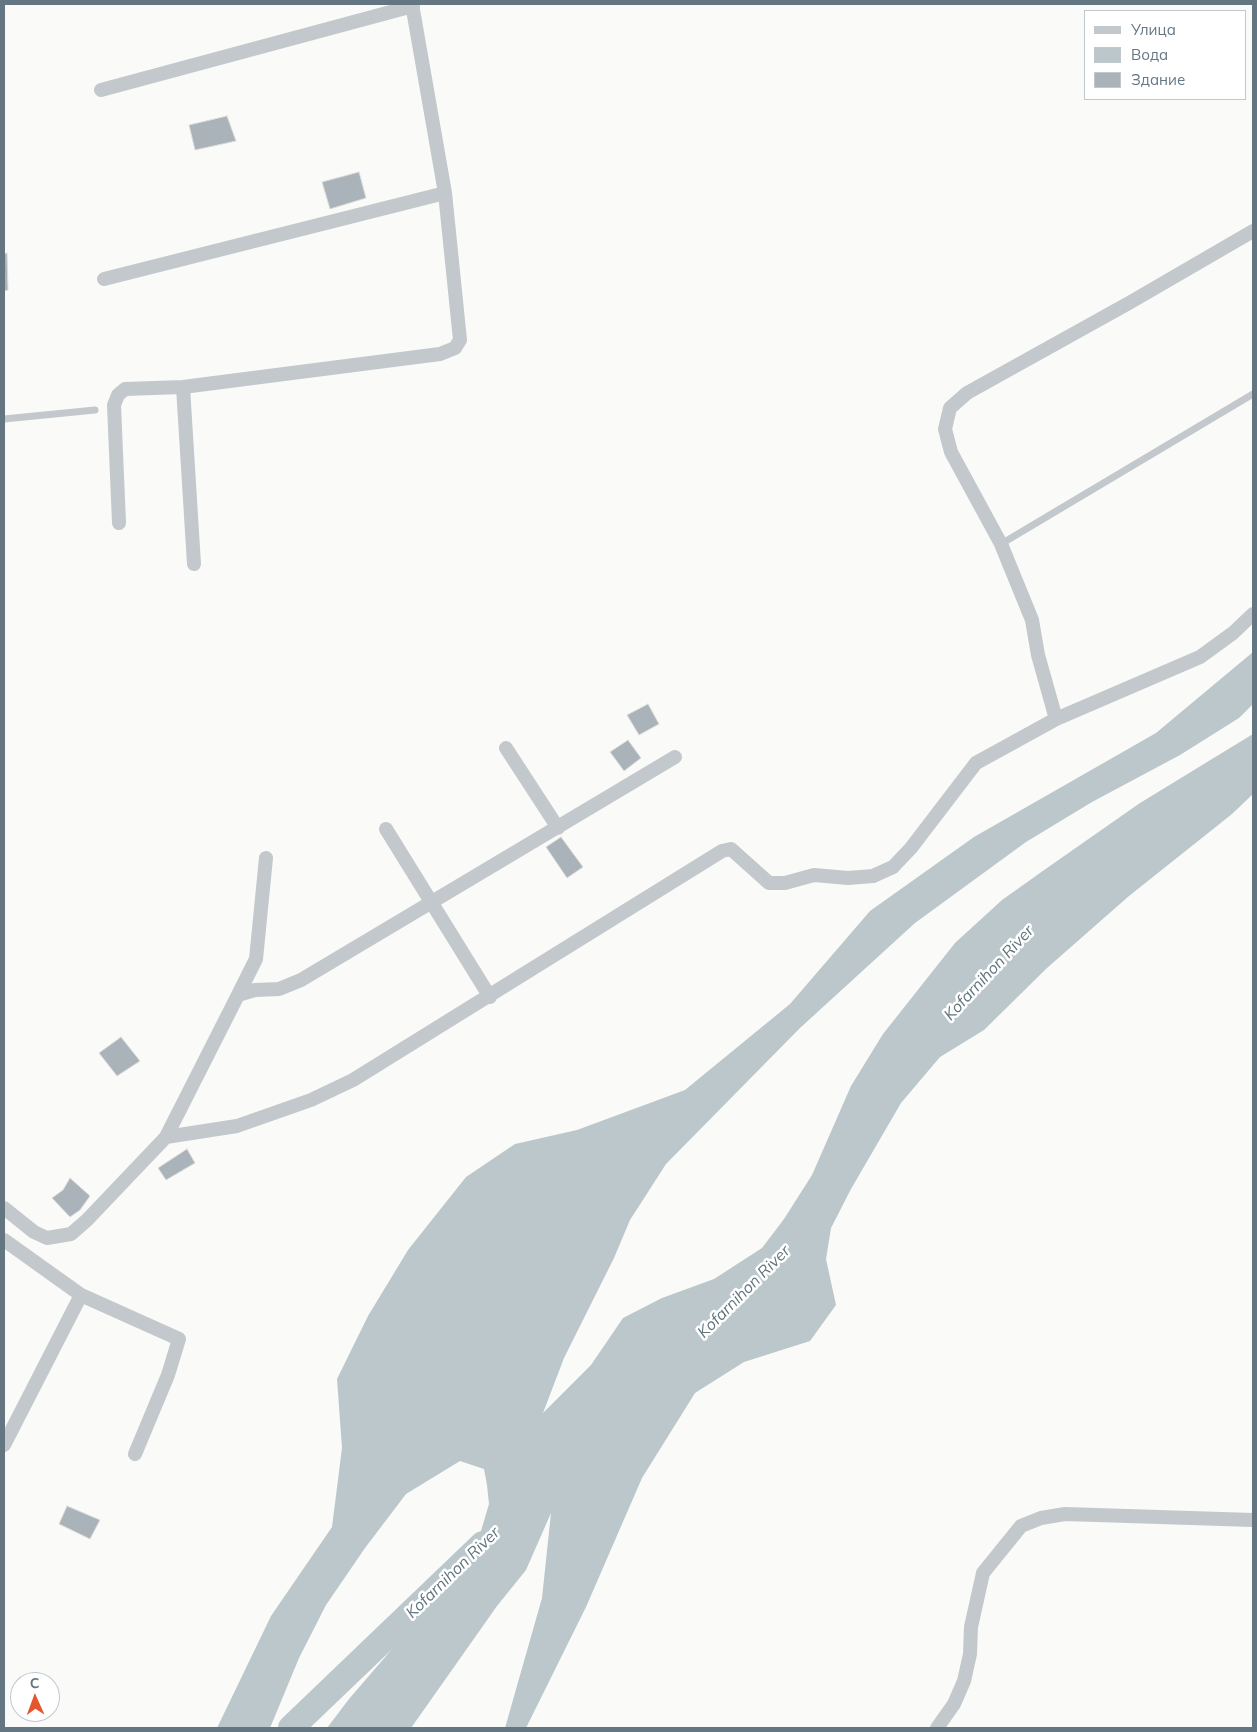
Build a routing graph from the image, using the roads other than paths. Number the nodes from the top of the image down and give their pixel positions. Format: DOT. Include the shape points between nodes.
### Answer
graph roads {
  1 [pos="412,5"];
  2 [pos="101,90"];
  3 [pos="445,193"];
  4 [pos="1253,231"];
  5 [pos="104,279"];
  6 [pos="183,387"];
  7 [pos="1253,394"];
  8 [pos="95,410"];
  9 [pos="4,419"];
  10 [pos="120,523"];
  11 [pos="1001,544"];
  12 [pos="194,564"];
  13 [pos="1253,614"];
  14 [pos="1056,719"];
  15 [pos="506,748"];
  16 [pos="675,757"];
  17 [pos="558,828"];
  18 [pos="386,829"];
  19 [pos="266,858"];
  20 [pos="433,903"];
  21 [pos="238,995"];
  22 [pos="490,997"];
  23 [pos="166,1137"];
  24 [pos="4,1208"];
  25 [pos="4,1240"];
  26 [pos="81,1295"];
  27 [pos="4,1446"];
  28 [pos="136,1454"];
  29 [pos="1253,1520"];
  30 [pos="937,1728"];
  1 -- 2 [label="street"];
  1 -- 3 [label="street"];
  3 -- 5 [label="street"];
  3 -- 6 [label="street" via="460,340 455,348 440,354"];
  4 -- 11 [label="street" via="967,393 950,408 945,429 951,452"];
  6 -- 10 [label="street" via="139,387 125,389 118,395 114,405"];
  6 -- 12 [label="street"];
  7 -- 11 [label="lane"];
  8 -- 9 [label="lane"];
  11 -- 14 [label="street" via="1032,620"];
  13 -- 14 [label="street" via="1200,657"];
  14 -- 22 [label="street" via="976,763 893,867 873,876 814,875 785,883 769,883 731,849 722,851"];
  15 -- 17 [label="street"];
  16 -- 17 [label="street"];
  17 -- 20 [label="street"];
  18 -- 20 [label="street"];
  19 -- 21 [label="street" via="256,959"];
  20 -- 21 [label="street" via="302,980 279,989"];
  20 -- 22 [label="street"];
  21 -- 23 [label="street"];
  22 -- 23 [label="street" via="353,1080 311,1100 237,1126"];
  23 -- 24 [label="street" via="71,1234 47,1238 34,1232"];
  25 -- 26 [label="street"];
  26 -- 27 [label="street"];
  26 -- 28 [label="street" via="179,1339"];
  29 -- 30 [label="street" via="1065,1514 1021,1526 983,1573 964,1681 954,1704"];
}
